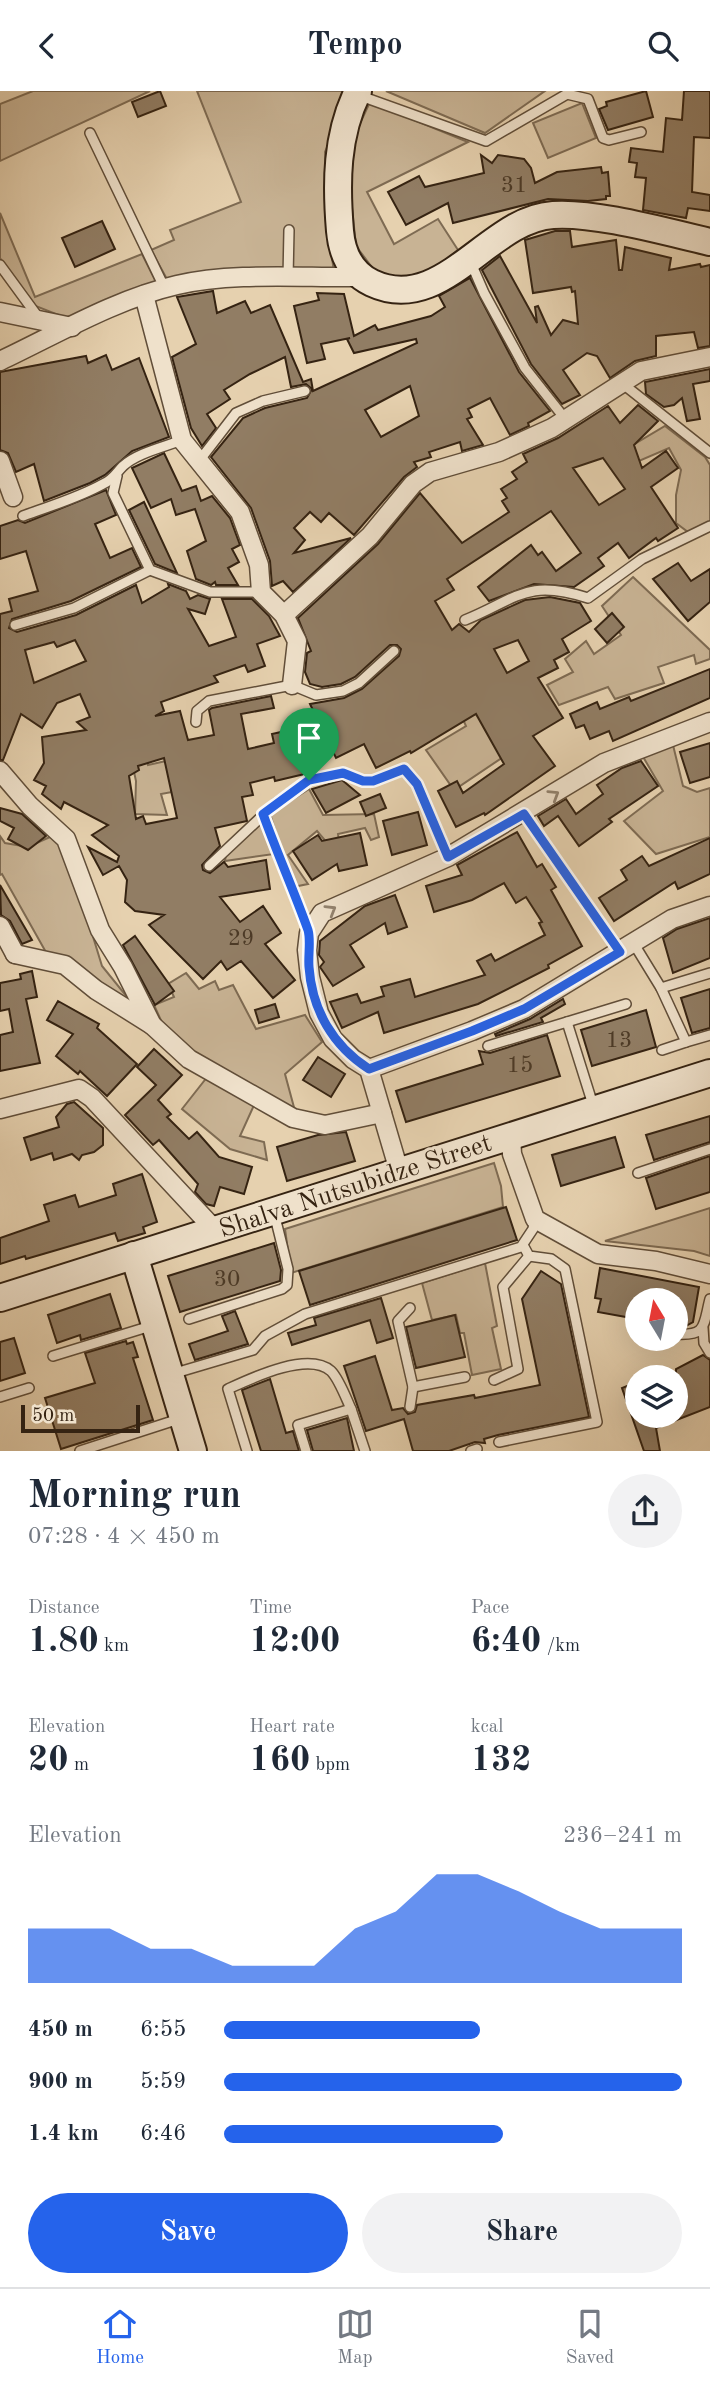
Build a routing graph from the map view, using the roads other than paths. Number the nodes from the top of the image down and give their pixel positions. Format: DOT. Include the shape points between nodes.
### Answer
graph roads {
  1 [pos="358,92"];
  2 [pos="641,132"];
  3 [pos="90,133"];
  4 [pos="289,230"];
  5 [pos="710,242"];
  6 [pos="469,259"];
  7 [pos="0,265"];
  8 [pos="360,277"];
  9 [pos="288,278"];
  10 [pos="165,289"];
  11 [pos="144,295"];
  12 [pos="0,312"];
  13 [pos="41,320"];
  14 [pos="72,327"];
  15 [pos="710,357"];
  16 [pos="0,361"];
  17 [pos="623,384"];
  18 [pos="305,391"];
  19 [pos="566,419"];
  20 [pos="182,440"];
  21 [pos="710,453"];
  22 [pos="0,461"];
  23 [pos="199,461"];
  24 [pos="117,476"];
  25 [pos="13,497"];
  26 [pos="23,516"];
  27 [pos="710,526"];
  28 [pos="150,570"];
  29 [pos="261,592"];
  30 [pos="284,615"];
  31 [pos="465,620"];
  32 [pos="15,625"];
  33 [pos="394,651"];
  34 [pos="292,685"];
  35 [pos="196,722"];
  36 [pos="710,722"];
  37 [pos="0,771"];
  38 [pos="263,814"];
  39 [pos="524,814"];
  40 [pos="448,857"];
  41 [pos="209,866"];
  42 [pos="710,906"];
  43 [pos="0,926"];
  44 [pos="309,933"];
  45 [pos="627,948"];
  46 [pos="8,958"];
  47 [pos="710,973"];
  48 [pos="660,988"];
  49 [pos="626,1004"];
  50 [pos="567,1021"];
  51 [pos="152,1025"];
  52 [pos="710,1035"];
  53 [pos="686,1042"];
  54 [pos="488,1046"];
  55 [pos="662,1050"];
  56 [pos="369,1069"];
  57 [pos="710,1073"];
  58 [pos="0,1109"];
  59 [pos="595,1109"];
  60 [pos="382,1113"];
  61 [pos="511,1136"];
  62 [pos="710,1149"];
  63 [pos="400,1171"];
  64 [pos="638,1173"];
  65 [pos="273,1211"];
  66 [pos="535,1219"];
  67 [pos="215,1230"];
  68 [pos="523,1245"];
  69 [pos="134,1255"];
  70 [pos="529,1256"];
  71 [pos="710,1274"];
  72 [pos="0,1298"];
  73 [pos="710,1299"];
  74 [pos="410,1308"];
  75 [pos="189,1319"];
  76 [pos="155,1324"];
  77 [pos="702,1328"];
  78 [pos="688,1335"];
  79 [pos="710,1353"];
  80 [pos="53,1356"];
  81 [pos="170,1375"];
  82 [pos="465,1377"];
  83 [pos="494,1380"];
  84 [pos="413,1387"];
  85 [pos="29,1388"];
  86 [pos="0,1397"];
  87 [pos="410,1407"];
  88 [pos="351,1409"];
  89 [pos="184,1417"];
  90 [pos="499,1442"];
  91 [pos="80,1451"];
  92 [pos="194,1451"];
  93 [pos="247,1451"];
  94 [pos="306,1451"];
  95 [pos="365,1451"];
  1 -- 2 [label="lane" via="486,141 568,94 588,99 603,138"];
  1 -- 8 [label="main road" via="345,124 337,177 341,241"];
  3 -- 10 [label="lane"];
  4 -- 9 [label="lane"];
  5 -- 6 [label="main road" via="552,215 532,219"];
  6 -- 8 [label="main road" via="412,290 395,291"];
  6 -- 19 [label="lane" via="526,367"];
  7 -- 13 [label="lane"];
  8 -- 9 [label="street"];
  9 -- 10 [label="street" via="210,280"];
  10 -- 11 [label="street"];
  11 -- 14 [label="street"];
  11 -- 20 [label="street"];
  12 -- 13 [label="street"];
  13 -- 14 [label="street"];
  14 -- 16 [label="street"];
  15 -- 17 [label="street" via="641,370"];
  17 -- 19 [label="street"];
  17 -- 21 [label="lane"];
  18 -- 23 [label="lane" via="236,413"];
  19 -- 30 [label="street" via="499,452 430,473 413,484 370,536"];
  20 -- 23 [label="street"];
  20 -- 24 [label="lane" via="138,457 122,466"];
  22 -- 25 [label="street"];
  23 -- 29 [label="street" via="240,512 260,565"];
  24 -- 26 [label="lane"];
  24 -- 28 [label="lane" via="113,493"];
  27 -- 31 [label="lane" via="642,559 588,598 566,591 521,592"];
  28 -- 29 [label="lane" via="211,592"];
  28 -- 32 [label="lane" via="74,608"];
  29 -- 30 [label="street"];
  30 -- 34 [label="street" via="297,641"];
  33 -- 34 [label="lane" via="359,684 343,691 316,695"];
  34 -- 35 [label="lane" via="209,701 197,711"];
  39 -- 36 [label="street, one-way" via="604,763"];
  37 -- 51 [label="street" via="66,839 100,930"];
  38 -- 40 [label="lane" via="309,780 343,773 373,781 404,769 417,784"];
  38 -- 41 [label="lane"];
  38 -- 44 [label="lane"];
  39 -- 40 [label="street"];
  39 -- 45 [label="lane"];
  44 -- 40 [label="street, one-way" via="322,913"];
  42 -- 45 [label="street" via="672,919"];
  43 -- 46 [label="street"];
  44 -- 56 [label="street" via="310,977 319,1013 333,1039"];
  45 -- 48 [label="lane"];
  45 -- 56 [label="street" via="524,1009"];
  46 -- 51 [label="street" via="65,965"];
  47 -- 48 [label="lane"];
  48 -- 53 [label="lane"];
  49 -- 50 [label="lane"];
  50 -- 54 [label="lane"];
  50 -- 59 [label="lane"];
  51 -- 60 [label="street" via="188,1059 293,1118 325,1125"];
  52 -- 53 [label="lane"];
  53 -- 55 [label="lane"];
  56 -- 60 [label="street"];
  57 -- 59 [label="main road, Shalva Nutsubidze Street"];
  58 -- 67 [label="street" via="79,1089"];
  59 -- 61 [label="main road, Shalva Nutsubidze Street"];
  60 -- 63 [label="street"];
  61 -- 63 [label="main road, Shalva Nutsubidze Street"];
  61 -- 66 [label="street" via="512,1154"];
  62 -- 64 [label="lane"];
  63 -- 65 [label="main road, Shalva Nutsubidze Street"];
  65 -- 67 [label="main road, Shalva Nutsubidze Street"];
  65 -- 75 [label="lane" via="288,1269 287,1285"];
  66 -- 68 [label="lane"];
  66 -- 71 [label="street" via="598,1254"];
  67 -- 69 [label="main road, Shalva Nutsubidze Street"];
  68 -- 70 [label="lane"];
  68 -- 81 [label="lane" via="305,1314 265,1336 253,1350"];
  69 -- 72 [label="main road, Shalva Nutsubidze Street"];
  69 -- 76 [label="main road"];
  70 -- 83 [label="lane" via="503,1287 518,1369"];
  70 -- 90 [label="lane" via="551,1259 565,1269 597,1422"];
  73 -- 77 [label="lane"];
  74 -- 84 [label="lane" via="398,1321"];
  76 -- 80 [label="lane"];
  76 -- 81 [label="main road"];
  77 -- 78 [label="lane"];
  77 -- 79 [label="lane"];
  81 -- 89 [label="main road"];
  82 -- 84 [label="lane"];
  84 -- 87 [label="lane"];
  85 -- 86 [label="lane"];
  88 -- 93 [label="lane" via="331,1371 309,1361 255,1377 228,1389"];
  88 -- 94 [label="lane" via="298,1425"];
  88 -- 95 [label="lane"];
  89 -- 91 [label="lane"];
  89 -- 92 [label="main road"];
}
